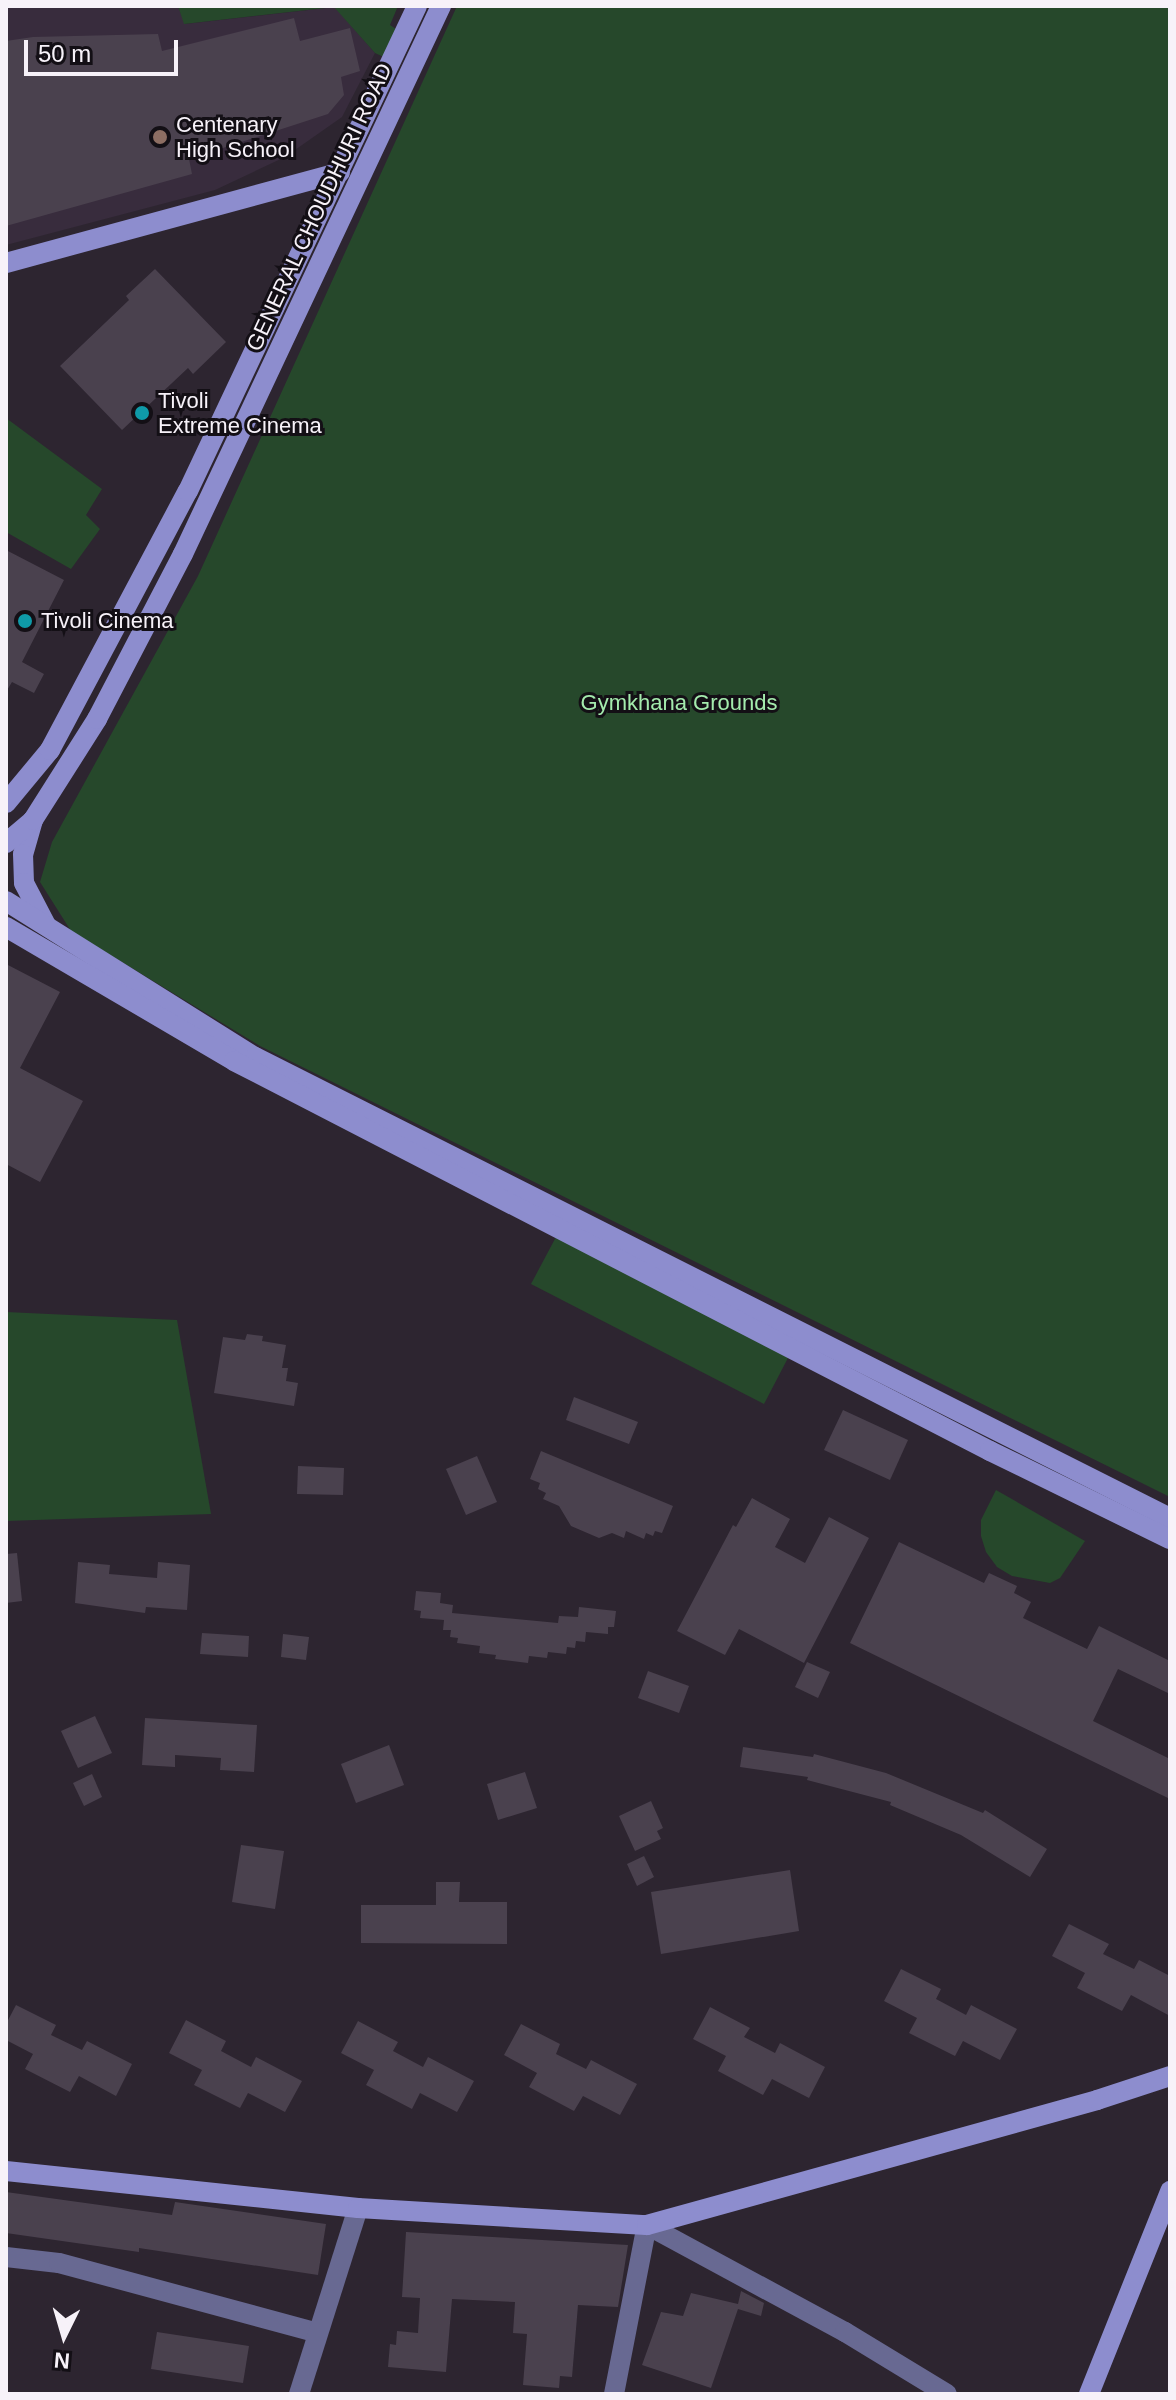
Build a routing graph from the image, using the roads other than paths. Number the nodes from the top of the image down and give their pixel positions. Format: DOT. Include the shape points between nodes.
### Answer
graph roads {
  1 [pos="417,6"];
  2 [pos="441,6"];
  3 [pos="340,172"];
  4 [pos="6,263"];
  5 [pos="6,803"];
  6 [pos="33,820"];
  7 [pos="6,843"];
  8 [pos="6,901"];
  9 [pos="6,927"];
  10 [pos="48,928"];
  11 [pos="1170,1518"];
  12 [pos="1170,1539"];
  13 [pos="1170,2076"];
  14 [pos="6,2171"];
  15 [pos="1170,2191"];
  16 [pos="358,2208"];
  17 [pos="647,2225"];
  18 [pos="6,2257"];
  19 [pos="318,2333"];
  20 [pos="299,2394"];
  21 [pos="614,2394"];
  22 [pos="947,2394"];
  23 [pos="1089,2394"];
  1 -- 3 [label="main road, GENERAL CHOUDHURI ROAD"];
  2 -- 6 [label="main road, GENERAL CHOUDHURI ROAD" via="183,554 97,719"];
  3 -- 4 [label="main road"];
  3 -- 5 [label="main road, GENERAL CHOUDHURI ROAD" via="226,416 85,687 50,750"];
  6 -- 7 [label="main road, GENERAL CHOUDHURI ROAD"];
  6 -- 10 [label="main road" via="23,854 24,883"];
  8 -- 10 [label="main road"];
  9 -- 12 [label="main road" via="248,1069"];
  10 -- 11 [label="main road" via="255,1057"];
  13 -- 17 [label="main road"];
  14 -- 16 [label="main road"];
  15 -- 23 [label="main road"];
  16 -- 17 [label="main road"];
  16 -- 19 [label="street"];
  17 -- 21 [label="street"];
  17 -- 22 [label="street"];
  18 -- 19 [label="street" via="59,2263"];
  19 -- 20 [label="street"];
}
